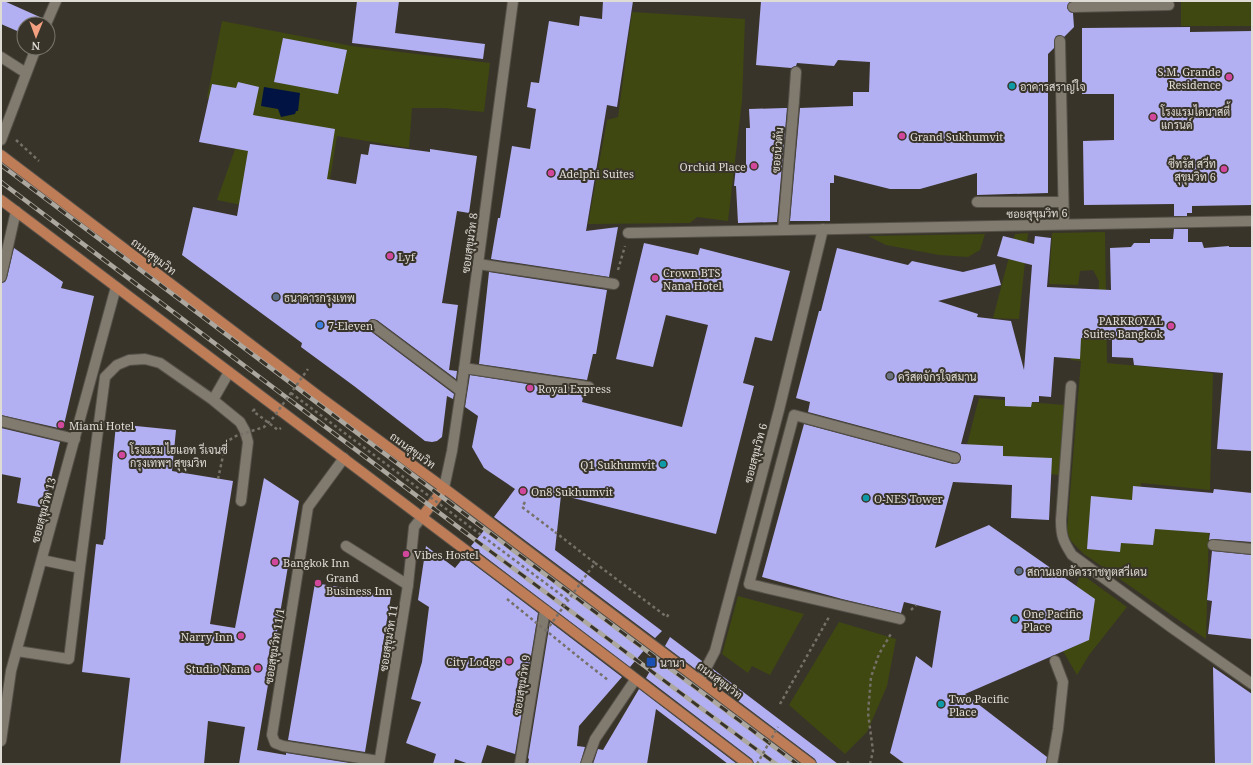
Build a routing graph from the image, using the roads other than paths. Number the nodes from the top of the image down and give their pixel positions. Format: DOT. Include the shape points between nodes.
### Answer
graph roads {
  1 [pos="56,1"];
  2 [pos="513,1"];
  3 [pos="1169,5"];
  4 [pos="1073,8"];
  5 [pos="49,16"];
  6 [pos="1060,41"];
  7 [pos="33,56"];
  8 [pos="1,57"];
  9 [pos="796,72"];
  10 [pos="26,73"];
  11 [pos="1,140"];
  12 [pos="1,155"];
  13 [pos="1,200"];
  14 [pos="977,202"];
  15 [pos="1063,202"];
  16 [pos="16,211"];
  17 [pos="1252,221"];
  18 [pos="1064,224"];
  19 [pos="823,229"];
  20 [pos="783,230"];
  21 [pos="628,233"];
  22 [pos="5,240"];
  23 [pos="478,264"];
  24 [pos="1,277"];
  25 [pos="614,284"];
  26 [pos="116,288"];
  27 [pos="373,325"];
  28 [pos="464,368"];
  29 [pos="229,372"];
  30 [pos="1070,386"];
  31 [pos="589,387"];
  32 [pos="461,391"];
  33 [pos="213,400"];
  34 [pos="779,410"];
  35 [pos="794,415"];
  36 [pos="1,421"];
  37 [pos="75,439"];
  38 [pos="344,458"];
  39 [pos="955,458"];
  40 [pos="444,488"];
  41 [pos="241,501"];
  42 [pos="422,517"];
  43 [pos="1213,545"];
  44 [pos="346,546"];
  45 [pos="1252,549"];
  46 [pos="42,560"];
  47 [pos="80,568"];
  48 [pos="408,585"];
  49 [pos="545,610"];
  50 [pos="898,623"];
  51 [pos="16,651"];
  52 [pos="1055,660"];
  53 [pos="635,680"];
  54 [pos="700,680"];
  55 [pos="1252,684"];
  56 [pos="1,741"];
  57 [pos="379,762"];
  58 [pos="520,764"];
  59 [pos="586,764"];
  60 [pos="748,764"];
  61 [pos="811,764"];
  62 [pos="1052,764"];
  1 -- 5 [label="street"];
  2 -- 23 [label="street, ซอยสุขุมวิท 8"];
  3 -- 4 [label="street"];
  6 -- 15 [label="street"];
  7 -- 10 [label="street"];
  8 -- 10 [label="street"];
  9 -- 20 [label="street, ซอยนิวตัน"];
  10 -- 11 [label="street"];
  12 -- 40 [label="main road, ถนนสุขุมวิท"];
  13 -- 16 [label="main road"];
  14 -- 15 [label="street"];
  15 -- 18 [label="street"];
  16 -- 22 [label="street"];
  16 -- 26 [label="main road"];
  17 -- 18 [label="street, ซอยสุขุมวิท 6"];
  18 -- 19 [label="street, ซอยสุขุมวิท 6"];
  19 -- 20 [label="street, ซอยสุขุมวิท 6"];
  19 -- 34 [label="street, ซอยสุขุมวิท 6"];
  20 -- 21 [label="street, ซอยสุขุมวิท 6"];
  22 -- 24 [label="street"];
  23 -- 25 [label="street"];
  23 -- 28 [label="street, ซอยสุขุมวิท 8"];
  26 -- 29 [label="main road"];
  26 -- 37 [label="street, ซอยสุขุมวิท 13"];
  27 -- 32 [label="street"];
  28 -- 31 [label="street"];
  28 -- 32 [label="street, ซอยสุขุมวิท 8"];
  29 -- 33 [label="street"];
  29 -- 38 [label="main road"];
  30 -- 55 [label="street" via="1061,520 1061,534 1066,546 1072,555"];
  32 -- 40 [label="street, ซอยสุขุมวิท 8"];
  33 -- 41 [label="street" via="240,422 245,431 248,442"];
  33 -- 47 [label="street" via="160,363 145,359 129,360 117,365 105,377"];
  34 -- 35 [label="street"];
  34 -- 54 [label="street, ซอยสุขุมวิท 6" via="715,651"];
  35 -- 39 [label="street"];
  35 -- 50 [label="street" via="749,584 836,604"];
  36 -- 37 [label="street"];
  37 -- 46 [label="street, ซอยสุขุมวิท 13"];
  38 -- 42 [label="main road"];
  38 -- 57 [label="street, ซอยสุขุมวิท 11/1" via="308,508 272,735 275,743 283,746"];
  40 -- 42 [label="main road"];
  40 -- 54 [label="main road, ถนนสุขุมวิท"];
  42 -- 48 [label="street, ซอยสุขุมวิท 11" via="414,527"];
  42 -- 49 [label="main road"];
  43 -- 45 [label="street"];
  44 -- 48 [label="street"];
  46 -- 47 [label="street"];
  46 -- 51 [label="street, ซอยสุขุมวิท 13"];
  47 -- 51 [label="street" via="69,659"];
  48 -- 57 [label="street, ซอยสุขุมวิท 11"];
  49 -- 53 [label="main road"];
  49 -- 58 [label="street, ซอยสุขุมวิท 9"];
  51 -- 56 [label="street, ซอยสุขุมวิท 13"];
  52 -- 62 [label="street" via="1063,682"];
  53 -- 59 [label="street" via="595,739"];
  53 -- 60 [label="main road"];
  54 -- 61 [label="main road, ถนนสุขุมวิท"];
}
